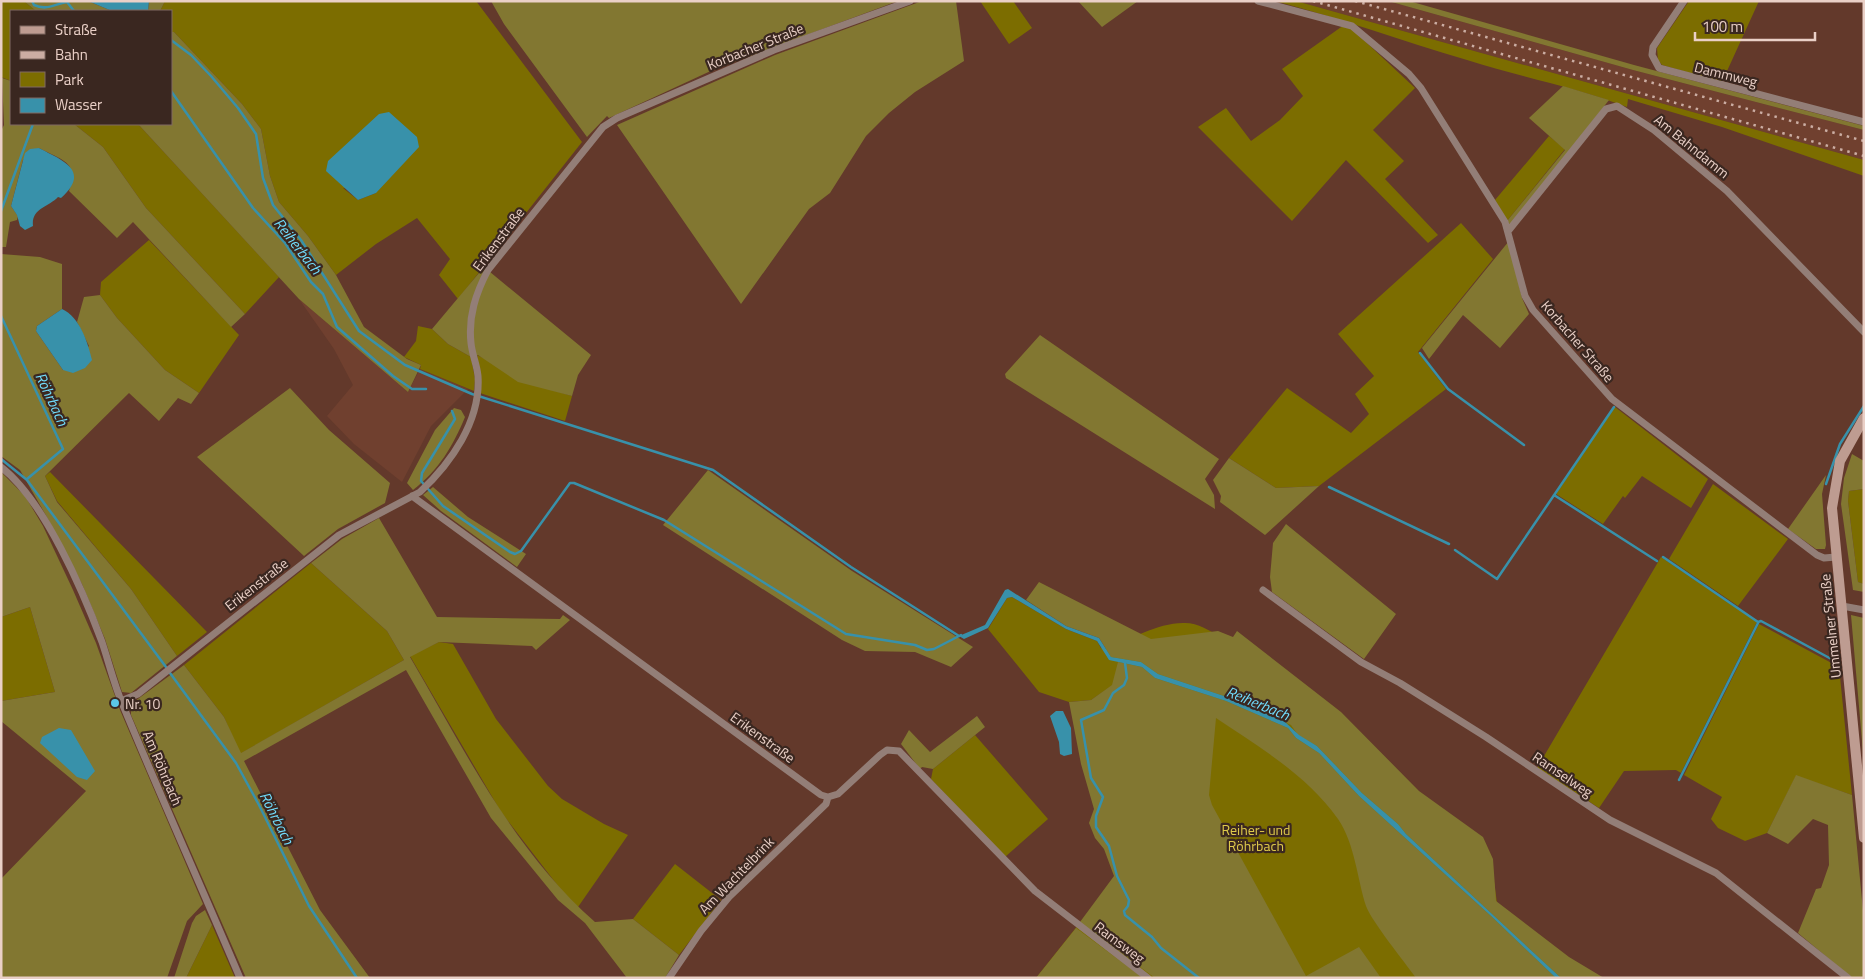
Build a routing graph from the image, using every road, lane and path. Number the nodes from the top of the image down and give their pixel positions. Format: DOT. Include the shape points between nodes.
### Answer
graph roads {
  1 [pos="910,1"];
  2 [pos="1258,1"];
  3 [pos="1684,1"];
  4 [pos="611,121"];
  5 [pos="1864,122"];
  6 [pos="1509,230"];
  7 [pos="1864,332"];
  8 [pos="1864,418"];
  9 [pos="1,467"];
  10 [pos="412,496"];
  11 [pos="1836,558"];
  12 [pos="1263,590"];
  13 [pos="1842,606"];
  14 [pos="1864,610"];
  15 [pos="121,701"];
  16 [pos="828,797"];
  17 [pos="1864,838"];
  18 [pos="240,978"];
  19 [pos="669,978"];
  20 [pos="1148,978"];
  21 [pos="1848,978"];
  1 -- 4 [label="street, Korbacher Straße" via="774,50"];
  2 -- 6 [label="street, Korbacher Straße" via="1352,26 1409,74"];
  3 -- 5 [label="street, Dammweg" via="1653,47 1652,55 1659,68"];
  4 -- 10 [label="street, Erikenstraße" via="584,149 488,270 478,290 472,314 471,333 478,378 471,422 460,443 430,482"];
  6 -- 7 [label="street, Am Bahndamm" via="1606,109 1617,106 1654,130 1727,191"];
  6 -- 11 [label="street, Korbacher Straße" via="1525,296 1533,310 1612,399 1817,555"];
  8 -- 11 [label="main road, Ummelner Straße" via="1846,448 1835,483 1832,508"];
  9 -- 15 [label="street, Am Röhrbach" via="29,494 47,524 79,588"];
  10 -- 15 [label="street, Erikenstraße" via="338,535 138,694"];
  10 -- 16 [label="street, Erikenstraße"];
  11 -- 13 [label="main road, Ummelner Straße"];
  12 -- 21 [label="street, Ramselweg" via="1361,662 1486,737 1610,820 1716,873"];
  13 -- 14 [label="street"];
  13 -- 17 [label="main road, Ummelner Straße"];
  15 -- 18 [label="street, Am Röhrbach"];
  16 -- 19 [label="street, Am Wachtelbrink" via="826,804 729,897"];
  16 -- 20 [label="street, Ramsweg" via="838,794 887,750 899,751 1024,881"];
}
